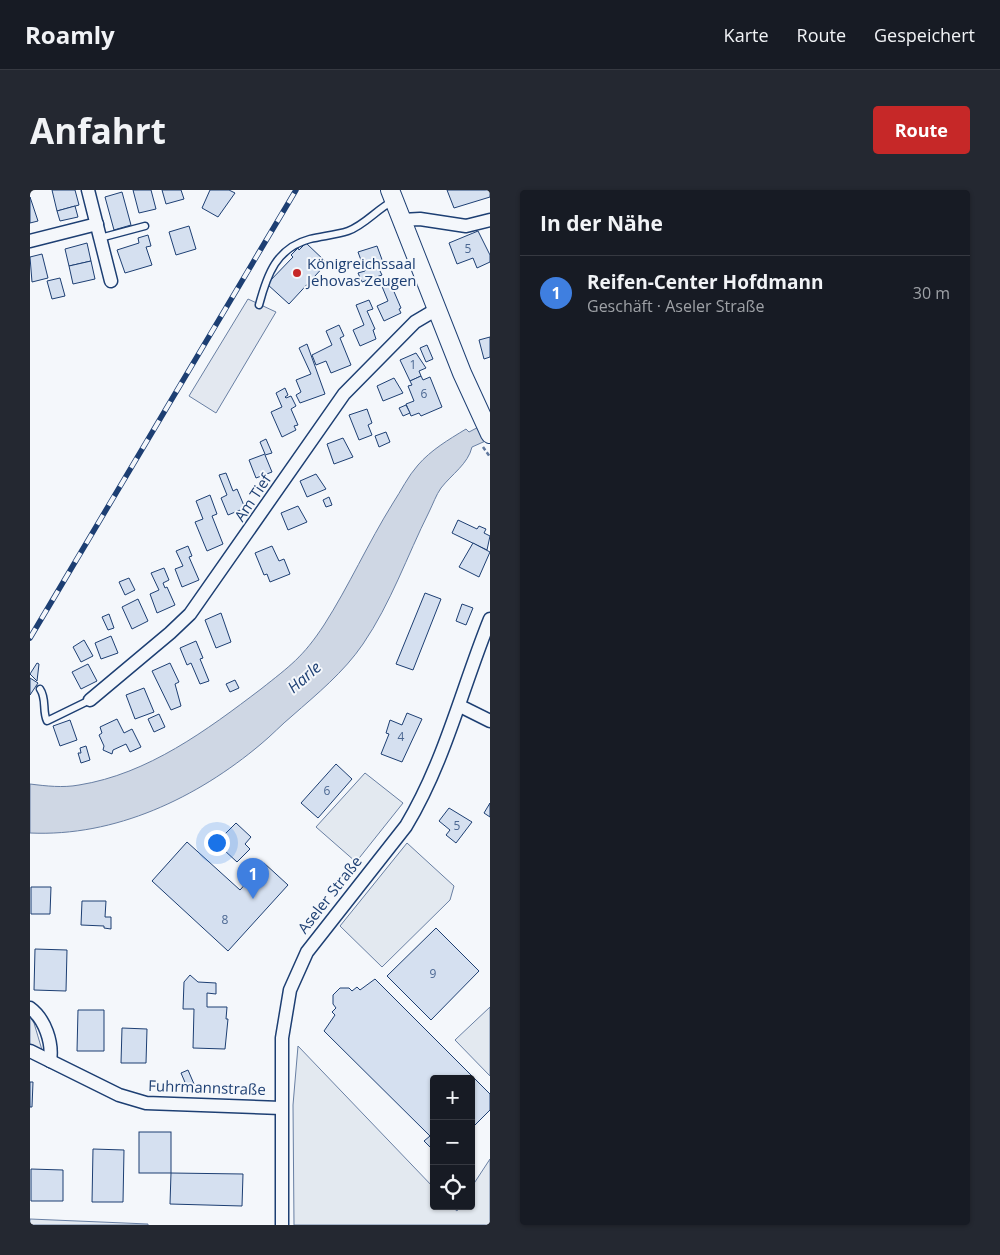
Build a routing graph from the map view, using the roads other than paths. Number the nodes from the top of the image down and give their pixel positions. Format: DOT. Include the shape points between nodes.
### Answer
graph roads {
  1 [pos="88,190"];
  2 [pos="392,195"];
  3 [pos="402,220"];
  4 [pos="490,220"];
  5 [pos="97,224"];
  6 [pos="145,226"];
  7 [pos="100,238"];
  8 [pos="30,240"];
  9 [pos="111,280"];
  10 [pos="259,306"];
  11 [pos="437,309"];
  12 [pos="488,443"];
  13 [pos="490,619"];
  14 [pos="40,690"];
  15 [pos="90,700"];
  16 [pos="460,706"];
  17 [pos="490,721"];
  18 [pos="30,1008"];
  19 [pos="30,1051"];
  20 [pos="50,1061"];
  21 [pos="281,1108"];
  22 [pos="280,1221"];
  1 -- 5 [label="street"];
  2 -- 3 [label="street"];
  2 -- 10 [label="lane" via="382,207 349,230 308,239 289,247 271,267"];
  3 -- 4 [label="street" via="420,219 466,226"];
  3 -- 11 [label="street"];
  5 -- 7 [label="street"];
  5 -- 8 [label="street"];
  6 -- 7 [label="lane"];
  7 -- 9 [label="street"];
  11 -- 12 [label="street" via="478,409"];
  11 -- 15 [label="street, Am Tief" via="415,322 344,394 190,614"];
  13 -- 16 [label="street, Aseler Straße"];
  14 -- 15 [label="lane" via="47,721"];
  16 -- 17 [label="street"];
  16 -- 21 [label="street, Aseler Straße" via="430,782 406,826 307,952 298,970 290,990 284,1022"];
  18 -- 20 [label="street" via="44,1025 52,1053"];
  19 -- 20 [label="street, Fuhrmannstraße"];
  20 -- 21 [label="street, Fuhrmannstraße" via="119,1095 146,1103"];
  21 -- 22 [label="street, Aseler Straße"];
}
